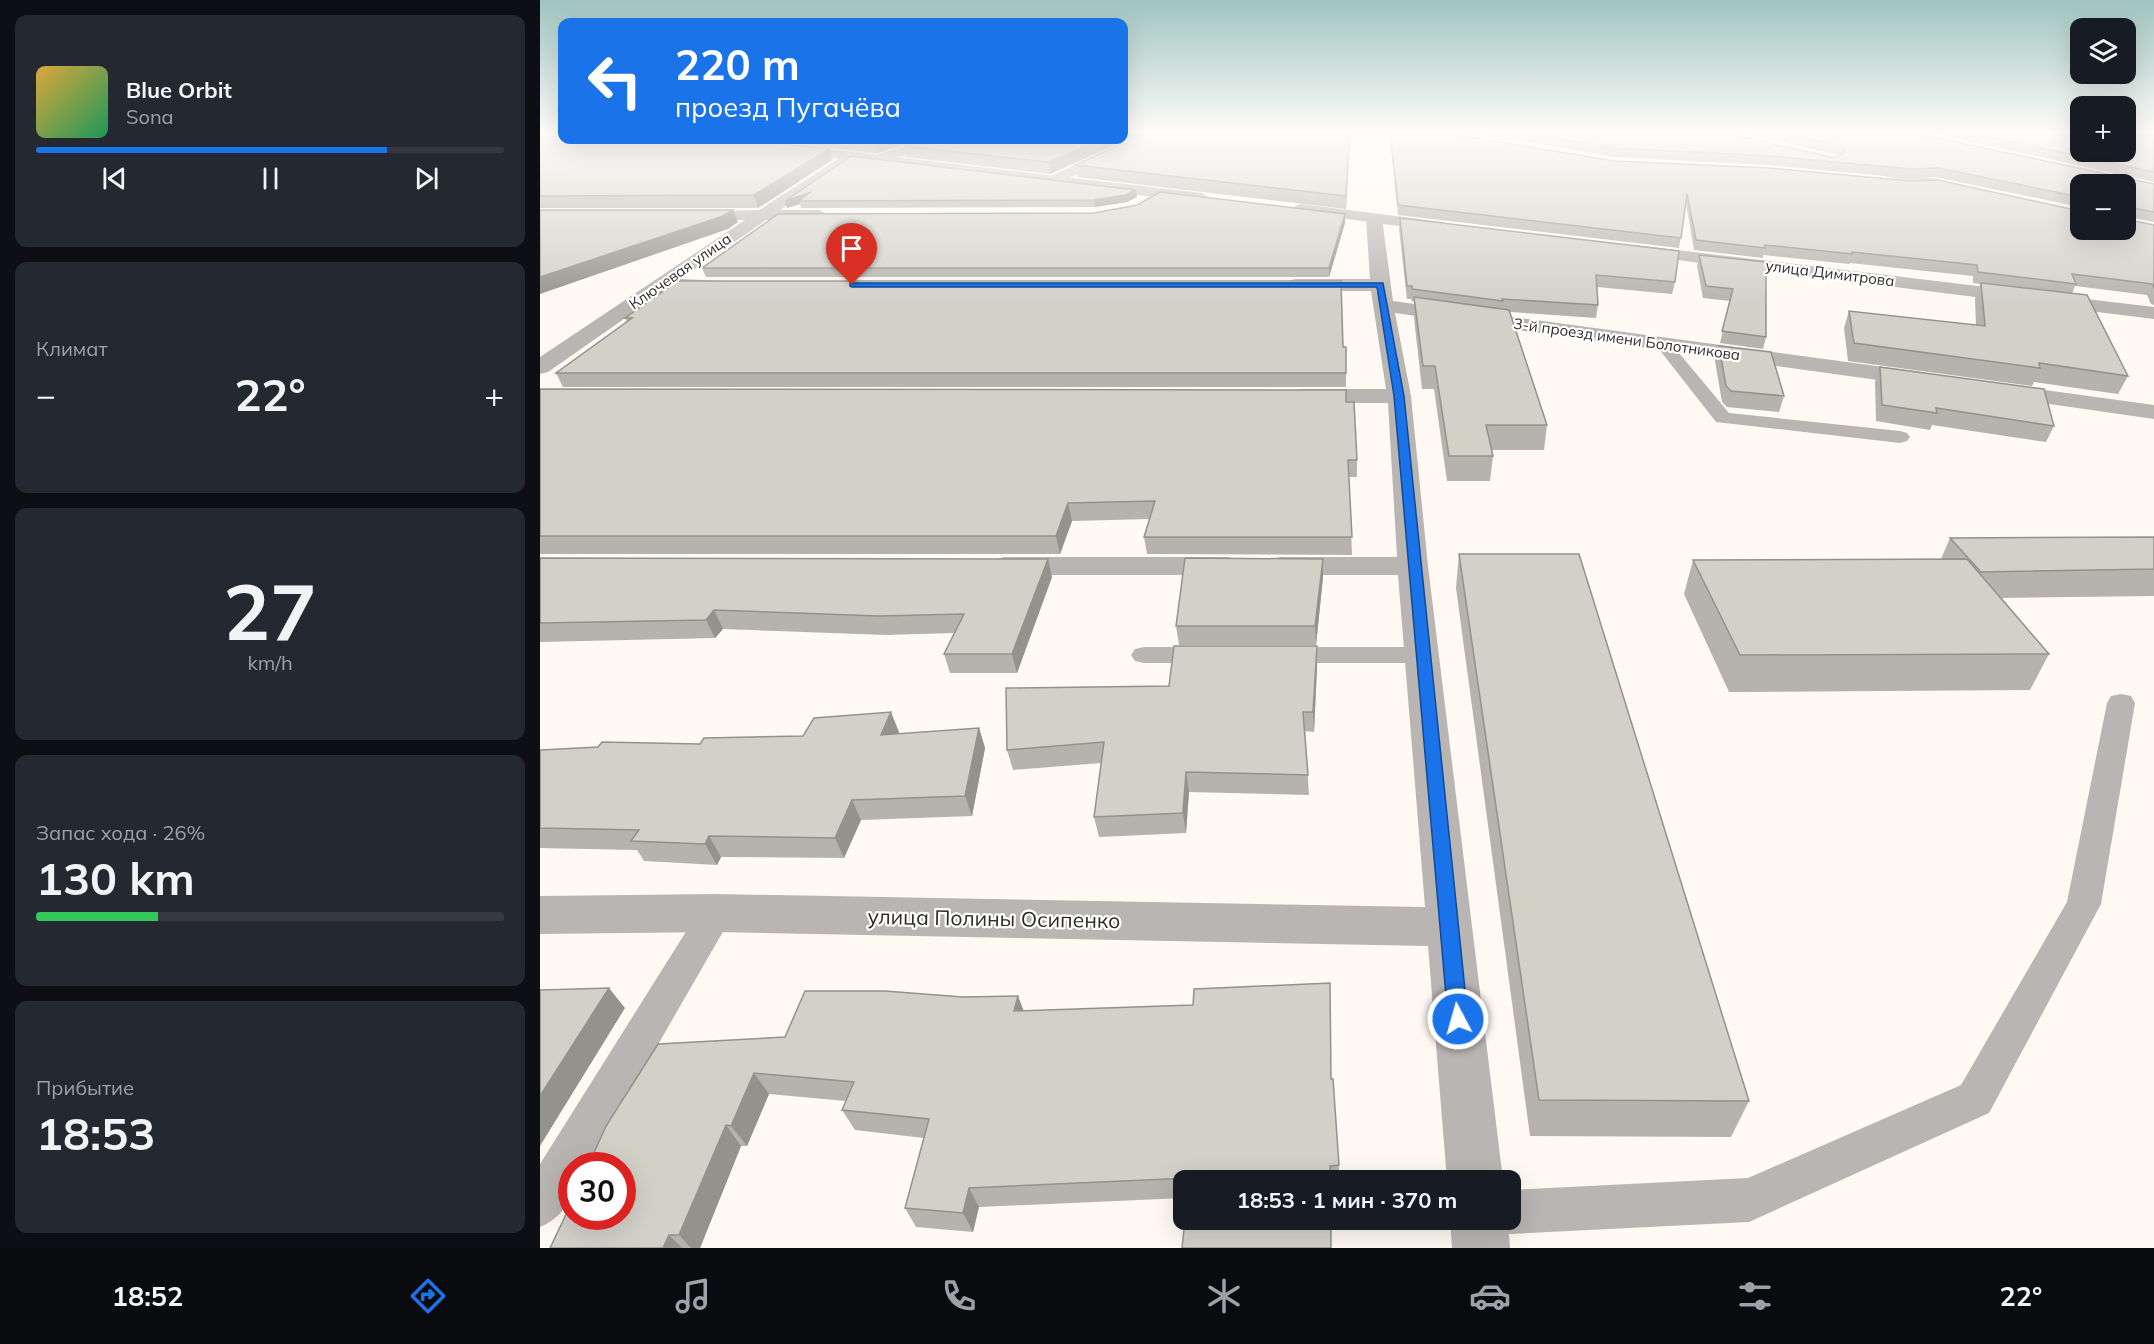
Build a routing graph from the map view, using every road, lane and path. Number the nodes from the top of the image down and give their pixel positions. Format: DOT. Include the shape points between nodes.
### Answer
graph roads {
  1 [pos="799,189"];
  2 [pos="1129,189"];
  3 [pos="1160,193"];
  4 [pos="1220,200"];
  5 [pos="1279,207"];
  6 [pos="1132,208"];
  7 [pos="678,215"];
  8 [pos="760,215"];
  9 [pos="832,215"];
  10 [pos="1374,218"];
  11 [pos="1457,228"];
  12 [pos="1622,248"];
  13 [pos="660,285"];
  14 [pos="732,285"];
  15 [pos="1272,285"];
  16 [pos="1382,295"];
  17 [pos="2154,313"];
  18 [pos="1663,344"];
  19 [pos="540,367"];
  20 [pos="1944,382"];
  21 [pos="1979,387"];
  22 [pos="1280,396"];
  23 [pos="1399,396"];
  24 [pos="2154,412"];
  25 [pos="1900,437"];
  26 [pos="971,566"];
  27 [pos="1413,566"];
  28 [pos="1144,655"];
  29 [pos="1226,655"];
  30 [pos="1260,655"];
  31 [pos="1422,656"];
  32 [pos="2121,703"];
  33 [pos="716,913"];
  34 [pos="540,915"];
  35 [pos="1449,927"];
  36 [pos="1474,1170"];
  37 [pos="540,1205"];
  38 [pos="1521,1211"];
  39 [pos="1480,1230"];
  40 [pos="1481,1248"];
  1 -- 8 [label="street, Ключевая улица"];
  2 -- 3 [label="street"];
  3 -- 4 [label="street"];
  3 -- 6 [label="street"];
  5 -- 10 [label="street"];
  7 -- 8 [label="street"];
  8 -- 9 [label="street"];
  8 -- 13 [label="street, Ключевая улица"];
  10 -- 11 [label="street"];
  10 -- 16 [label="street"];
  12 -- 17 [label="street, улица Димитрова"];
  13 -- 14 [label="street"];
  13 -- 19 [label="street, Ключевая улица"];
  15 -- 16 [label="street, 3-й проезд имени Болотникова"];
  16 -- 18 [label="street, 3-й проезд имени Болотникова"];
  16 -- 23 [label="street"];
  18 -- 20 [label="street, 3-й проезд имени Болотникова"];
  18 -- 25 [label="lane" via="1723,418"];
  21 -- 24 [label="street"];
  22 -- 23 [label="street"];
  23 -- 27 [label="street"];
  26 -- 27 [label="street"];
  27 -- 31 [label="street"];
  28 -- 29 [label="lane"];
  30 -- 31 [label="lane"];
  31 -- 35 [label="street"];
  32 -- 38 [label="lane" via="2084,904 1975,1099 1749,1200"];
  33 -- 34 [label="street, улица Полины Осипенко"];
  33 -- 35 [label="street, улица Полины Осипенко"];
  33 -- 37 [label="lane"];
  35 -- 36 [label="street"];
  39 -- 40 [label="street"];
}
